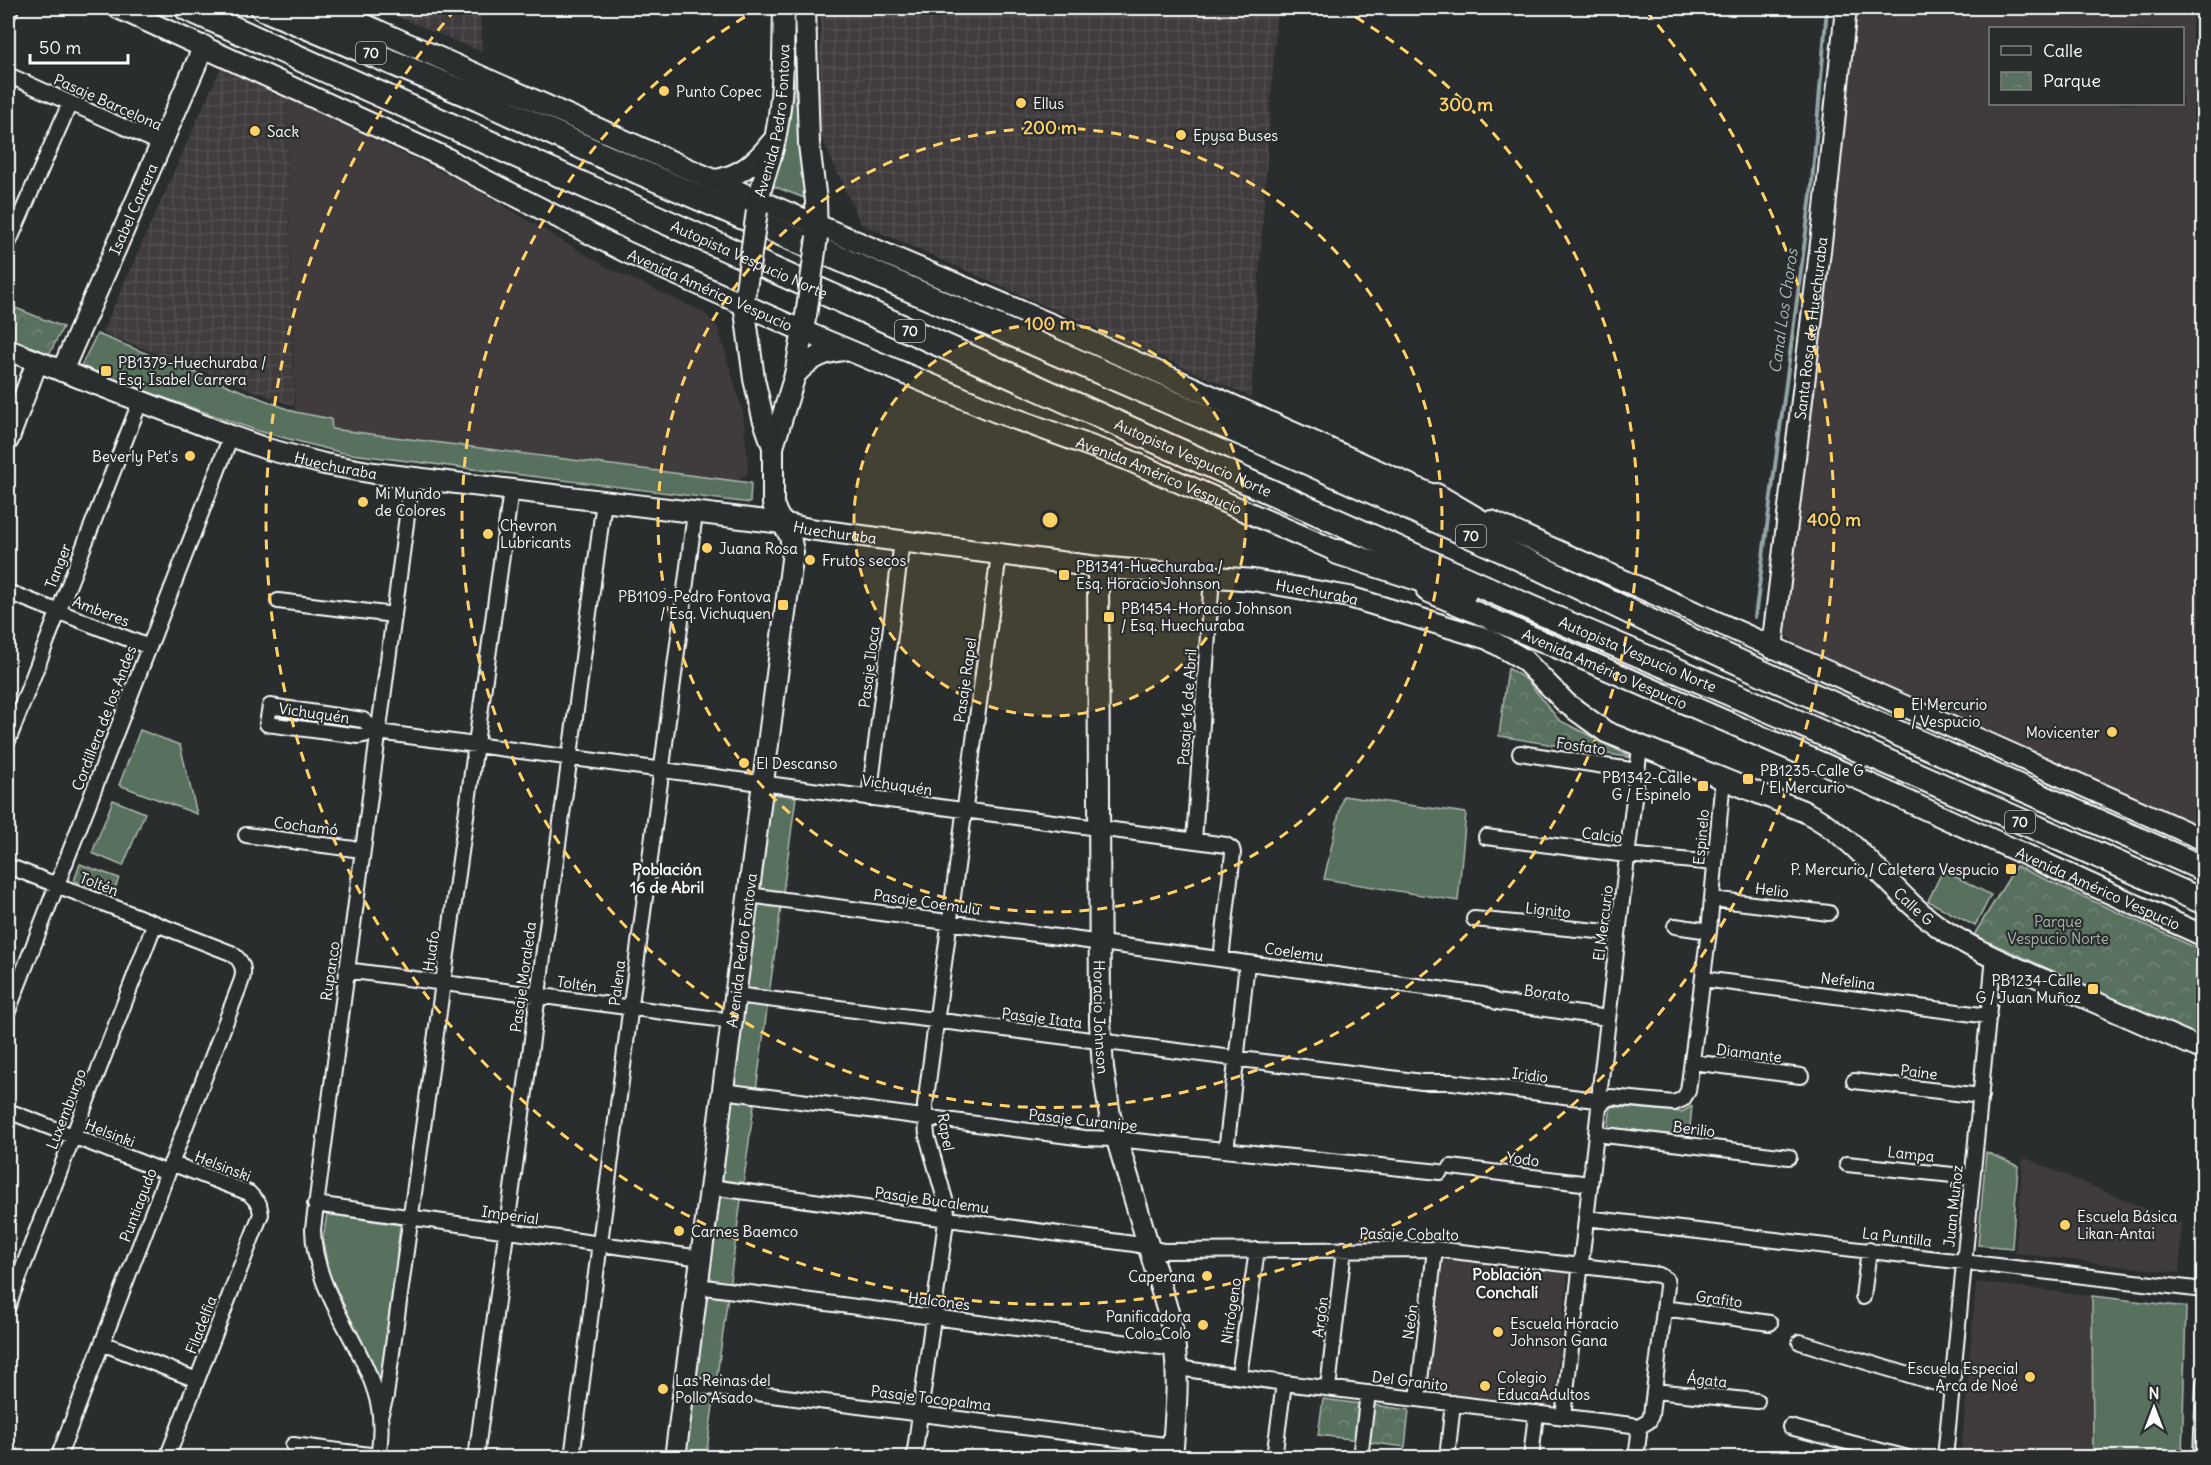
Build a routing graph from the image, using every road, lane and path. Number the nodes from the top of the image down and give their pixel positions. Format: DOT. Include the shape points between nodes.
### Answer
graph roads {
  1 [pos="11,8"];
  2 [pos="118,8"];
  3 [pos="187,8"];
  4 [pos="263,8"];
  5 [pos="314,8"];
  6 [pos="328,8"];
  7 [pos="784,8"];
  8 [pos="805,8"];
  9 [pos="1846,8"];
  10 [pos="8,15"];
  11 [pos="204,46"];
  12 [pos="8,75"];
  13 [pos="479,99"];
  14 [pos="70,103"];
  15 [pos="776,138"];
  16 [pos="162,144"];
  17 [pos="715,180"];
  18 [pos="758,206"];
  19 [pos="817,231"];
  20 [pos="8,244"];
  21 [pos="745,296"];
  22 [pos="804,324"];
  23 [pos="8,350"];
  24 [pos="849,350"];
  25 [pos="38,362"];
  26 [pos="62,371"];
  27 [pos="795,375"];
  28 [pos="140,402"];
  29 [pos="231,436"];
  30 [pos="8,440"];
  31 [pos="773,447"];
  32 [pos="412,478"];
  33 [pos="511,490"];
  34 [pos="1436,496"];
  35 [pos="604,501"];
  36 [pos="695,513"];
  37 [pos="782,523"];
  38 [pos="902,542"];
  39 [pos="1338,552"];
  40 [pos="999,554"];
  41 [pos="1098,567"];
  42 [pos="1212,576"];
  43 [pos="8,592"];
  44 [pos="278,601"];
  45 [pos="1533,609"];
  46 [pos="58,612"];
  47 [pos="393,615"];
  48 [pos="1648,621"];
  49 [pos="149,647"];
  50 [pos="1772,648"];
  51 [pos="378,732"];
  52 [pos="8,741"];
  53 [pos="476,746"];
  54 [pos="1640,747"];
  55 [pos="1520,753"];
  56 [pos="569,758"];
  57 [pos="662,770"];
  58 [pos="1637,771"];
  59 [pos="1723,778"];
  60 [pos="763,784"];
  61 [pos="868,798"];
  62 [pos="964,810"];
  63 [pos="1100,829"];
  64 [pos="246,835"];
  65 [pos="1486,837"];
  66 [pos="2204,840"];
  67 [pos="1194,841"];
  68 [pos="363,850"];
  69 [pos="1627,855"];
  70 [pos="1715,863"];
  71 [pos="8,866"];
  72 [pos="2204,869"];
  73 [pos="56,885"];
  74 [pos="749,895"];
  75 [pos="1712,899"];
  76 [pos="2204,902"];
  77 [pos="1829,913"];
  78 [pos="1474,919"];
  79 [pos="949,922"];
  80 [pos="155,923"];
  81 [pos="1675,926"];
  82 [pos="1709,931"];
  83 [pos="1618,933"];
  84 [pos="2204,936"];
  85 [pos="1101,942"];
  86 [pos="1994,957"];
  87 [pos="1221,959"];
  88 [pos="1247,963"];
  89 [pos="242,964"];
  90 [pos="346,970"];
  91 [pos="1703,979"];
  92 [pos="443,983"];
  93 [pos="538,995"];
  94 [pos="735,995"];
  95 [pos="1483,995"];
  96 [pos="631,1008"];
  97 [pos="8,1011"];
  98 [pos="1989,1016"];
  99 [pos="1608,1018"];
  100 [pos="732,1021"];
  101 [pos="936,1021"];
  102 [pos="1101,1042"];
  103 [pos="2204,1050"];
  104 [pos="1236,1059"];
  105 [pos="1692,1062"];
  106 [pos="1801,1076"];
  107 [pos="1854,1081"];
  108 [pos="1452,1082"];
  109 [pos="723,1091"];
  110 [pos="1980,1096"];
  111 [pos="1604,1101"];
  112 [pos="8,1111"];
  113 [pos="924,1117"];
  114 [pos="1596,1134"];
  115 [pos="73,1136"];
  116 [pos="1116,1139"];
  117 [pos="1223,1149"];
  118 [pos="1788,1157"];
  119 [pos="1846,1164"];
  120 [pos="170,1168"];
  121 [pos="1446,1170"];
  122 [pos="1972,1178"];
  123 [pos="1590,1184"];
  124 [pos="710,1187"];
  125 [pos="259,1204"];
  126 [pos="315,1204"];
  127 [pos="411,1218"];
  128 [pos="1586,1218"];
  129 [pos="947,1219"];
  130 [pos="506,1231"];
  131 [pos="600,1244"];
  132 [pos="1149,1248"];
  133 [pos="1344,1249"];
  134 [pos="1435,1249"];
  135 [pos="1257,1250"];
  136 [pos="1869,1250"];
  137 [pos="701,1258"];
  138 [pos="1964,1262"];
  139 [pos="1581,1266"];
  140 [pos="697,1286"];
  141 [pos="2204,1290"];
  142 [pos="1863,1297"];
  143 [pos="8,1306"];
  144 [pos="1664,1308"];
  145 [pos="933,1317"];
  146 [pos="1770,1323"];
  147 [pos="1800,1342"];
  148 [pos="102,1343"];
  149 [pos="1177,1358"];
  150 [pos="1239,1376"];
  151 [pos="197,1380"];
  152 [pos="1284,1383"];
  153 [pos="2204,1383"];
  154 [pos="684,1384"];
  155 [pos="1328,1388"];
  156 [pos="1952,1388"];
  157 [pos="1654,1391"];
  158 [pos="1368,1393"];
  159 [pos="1418,1399"];
  160 [pos="1757,1401"];
  161 [pos="1453,1403"];
  162 [pos="1536,1413"];
  163 [pos="920,1414"];
  164 [pos="380,1415"];
  165 [pos="1563,1417"];
  166 [pos="1790,1426"];
  167 [pos="1637,1428"];
  168 [pos="293,1445"];
  169 [pos="1173,1452"];
  170 [pos="381,1457"];
  171 [pos="58,1458"];
  172 [pos="167,1458"];
  173 [pos="476,1458"];
  174 [pos="572,1458"];
  175 [pos="675,1458"];
  176 [pos="914,1458"];
  177 [pos="1274,1458"];
  178 [pos="1360,1458"];
  179 [pos="1447,1458"];
  180 [pos="1531,1458"];
  181 [pos="1636,1458"];
  182 [pos="1908,1458"];
  183 [pos="1945,1458"];
  184 [pos="2201,1458"];
  1 -- 10 [label="street"];
  2 -- 11 [label="main road, Avenida Américo Vespucio"];
  3 -- 45 [label="highway, Autopista Vespucio Norte / 70"];
  4 -- 13 [label="highway, 70"];
  5 -- 13 [label="highway"];
  6 -- 17 [label="main road"];
  7 -- 15 [label="main road, Avenida Pedro Fontova" via="782,101"];
  8 -- 19 [label="main road, Avenida Pedro Fontova" via="809,144"];
  9 -- 50 [label="main road, Santa Rosa de Huechuraba"];
  11 -- 16 [label="main road, Isabel Carrera"];
  11 -- 21 [label="main road, Avenida Américo Vespucio" via="446,158 626,252"];
  12 -- 14 [label="street, Pasaje Barcelona"];
  13 -- 48 [label="highway, 70" via="1292,455"];
  14 -- 16 [label="street, Pasaje Barcelona"];
  14 -- 20 [label="street"];
  15 -- 17 [label="main road" via="747,169"];
  15 -- 18 [label="main road, Avenida Pedro Fontova"];
  16 -- 26 [label="main road, Isabel Carrera"];
  17 -- 18 [label="main road"];
  18 -- 19 [label="main road"];
  18 -- 21 [label="main road, Avenida Pedro Fontova, bridge"];
  19 -- 22 [label="main road, Avenida Pedro Fontova, bridge"];
  19 -- 34 [label="main road" via="1053,325"];
  21 -- 22 [label="main road, Avenida Américo Vespucio"];
  21 -- 31 [label="main road, Avenida Pedro Fontova" via="754,379"];
  22 -- 24 [label="main road, Avenida Américo Vespucio"];
  22 -- 27 [label="main road, Avenida Pedro Fontova"];
  23 -- 25 [label="main road, Huechuraba"];
  24 -- 27 [label="main road" via="817,356"];
  24 -- 39 [label="main road, Avenida Américo Vespucio" via="985,407 1126,459"];
  25 -- 26 [label="main road, Huechuraba"];
  25 -- 30 [label="main road"];
  26 -- 28 [label="main road, Huechuraba"];
  27 -- 31 [label="main road, Avenida Pedro Fontova"];
  28 -- 29 [label="main road, Huechuraba"];
  28 -- 46 [label="street, Tanger"];
  29 -- 32 [label="main road, Huechuraba" via="324,464"];
  29 -- 49 [label="street, Cordillera de los Andes"];
  31 -- 37 [label="main road, Avenida Pedro Fontova" via="773,504"];
  32 -- 33 [label="main road, Huechuraba"];
  32 -- 47 [label="street, Rupanco"];
  33 -- 35 [label="main road, Huechuraba"];
  33 -- 53 [label="street, Huafo"];
  34 -- 48 [label="highway"];
  34 -- 50 [label="main road"];
  35 -- 36 [label="main road, Huechuraba"];
  35 -- 56 [label="street, Pasaje Moraleda"];
  36 -- 37 [label="main road, Huechuraba"];
  36 -- 57 [label="street, Palena"];
  37 -- 38 [label="main road, Huechuraba"];
  37 -- 60 [label="main road, Avenida Pedro Fontova" via="790,536 793,557"];
  38 -- 40 [label="main road, Huechuraba"];
  38 -- 61 [label="street, Pasaje Iloca"];
  39 -- 45 [label="highway" via="1457,591"];
  39 -- 84 [label="main road, Avenida Américo Vespucio" via="1870,784"];
  40 -- 41 [label="main road, Huechuraba"];
  40 -- 62 [label="street, Pasaje Rapel"];
  41 -- 42 [label="main road, Huechuraba"];
  41 -- 63 [label="main road, Horacio Johnson"];
  42 -- 54 [label="main road, Huechuraba" via="1340,594 1488,639 1523,659 1588,722"];
  42 -- 67 [label="street, Pasaje 16 de Abril"];
  43 -- 46 [label="street, Amberes"];
  44 -- 47 [label="street"];
  45 -- 76 [label="highway, Autopista Vespucio Norte / 70"];
  46 -- 49 [label="street, Amberes"];
  46 -- 52 [label="street, Tanger"];
  47 -- 51 [label="street, Rupanco"];
  48 -- 72 [label="highway, 70"];
  49 -- 73 [label="street, Cordillera de los Andes"];
  50 -- 66 [label="main road"];
  51 -- 51 [label="street, Vichuquén" via="363,720 270,706 267,724 359,736"];
  51 -- 53 [label="street, Vichuquén"];
  51 -- 68 [label="street, Rupanco"];
  53 -- 56 [label="street, Vichuquén"];
  53 -- 92 [label="street, Huafo"];
  54 -- 58 [label="street, El Mercurio"];
  54 -- 59 [label="main road, Calle G"];
  55 -- 58 [label="street, Fosfato"];
  56 -- 57 [label="street, Vichuquén"];
  56 -- 93 [label="street, Pasaje Moraleda"];
  57 -- 60 [label="street, Vichuquén"];
  57 -- 96 [label="street, Palena"];
  58 -- 69 [label="street, El Mercurio"];
  59 -- 70 [label="street, Espinelo"];
  59 -- 86 [label="main road, Calle G" via="1829,825 1926,916 1956,938"];
  60 -- 61 [label="street, Vichuquén"];
  60 -- 74 [label="main road, Avenida Pedro Fontova"];
  61 -- 62 [label="street, Vichuquén"];
  62 -- 63 [label="street, Vichuquén"];
  62 -- 79 [label="street, Rapel"];
  63 -- 67 [label="street, Vichuquén"];
  63 -- 85 [label="main road, Horacio Johnson"];
  64 -- 68 [label="street, Cochamó"];
  65 -- 69 [label="street, Calcio"];
  67 -- 87 [label="street, Vichuquén" via="1232,849"];
  68 -- 90 [label="street, Rupanco"];
  69 -- 70 [label="street, Calcio"];
  69 -- 83 [label="street, El Mercurio"];
  70 -- 75 [label="street, Espinelo"];
  71 -- 73 [label="street, Toltén"];
  73 -- 80 [label="street, Toltén"];
  73 -- 97 [label="street, Cordillera de los Andes"];
  74 -- 79 [label="street, Pasaje Coemulu"];
  74 -- 94 [label="main road, Avenida Pedro Fontova"];
  75 -- 77 [label="street, Helio"];
  75 -- 82 [label="street"];
  78 -- 83 [label="street, Lignito"];
  79 -- 85 [label="street, Pasaje Coemulu"];
  79 -- 101 [label="street, Rapel"];
  80 -- 89 [label="street, Toltén" via="231,953"];
  80 -- 115 [label="street, Luxemburgo"];
  81 -- 82 [label="street"];
  82 -- 91 [label="street"];
  83 -- 99 [label="street, El Mercurio"];
  85 -- 87 [label="street, Coelemu"];
  85 -- 102 [label="main road, Horacio Johnson"];
  86 -- 98 [label="street, Juan Muñoz"];
  86 -- 103 [label="main road, Calle G"];
  87 -- 88 [label="street, Coelemu"];
  88 -- 95 [label="street, Coelemu"];
  88 -- 104 [label="street"];
  89 -- 120 [label="street, Puntiagudo" via="242,982"];
  90 -- 92 [label="street, Toltén"];
  90 -- 126 [label="street, Rupanco"];
  91 -- 98 [label="street, Nefelina"];
  91 -- 105 [label="street"];
  92 -- 93 [label="street, Toltén"];
  92 -- 127 [label="street, Huafo"];
  93 -- 96 [label="street, Toltén"];
  93 -- 130 [label="street, Pasaje Moraleda"];
  94 -- 100 [label="main road, Avenida Pedro Fontova"];
  94 -- 101 [label="street, Pasaje Itata"];
  95 -- 99 [label="street, Borato" via="1497,1002"];
  96 -- 100 [label="street, Toltén"];
  96 -- 131 [label="street, Palena"];
  98 -- 110 [label="street, Juan Muñoz"];
  99 -- 111 [label="street, El Mercurio" via="1600,1088"];
  100 -- 109 [label="main road, Avenida Pedro Fontova"];
  101 -- 102 [label="street, Pasaje Itata"];
  101 -- 113 [label="street, Rapel"];
  102 -- 104 [label="street, Pasaje Itata"];
  102 -- 116 [label="main road, Horacio Johnson"];
  104 -- 108 [label="street, Pasaje Itata" via="1422,1082"];
  104 -- 117 [label="street" via="1227,1143"];
  105 -- 106 [label="street, Diamante"];
  105 -- 111 [label="street" via="1688,1091 1679,1102 1616,1097"];
  107 -- 110 [label="street, Paine"];
  108 -- 111 [label="street, Iridio"];
  109 -- 113 [label="street, Pasaje Curanipe"];
  109 -- 124 [label="main road, Avenida Pedro Fontova"];
  110 -- 122 [label="street, Juan Muñoz"];
  111 -- 114 [label="street, El Mercurio" via="1599,1108"];
  112 -- 115 [label="street, Helsinki"];
  113 -- 116 [label="street, Pasaje Curanipe"];
  113 -- 129 [label="street, Rapel"];
  114 -- 118 [label="street, Berilio"];
  114 -- 123 [label="street, El Mercurio"];
  115 -- 120 [label="street, Helsinki"];
  115 -- 143 [label="street, Luxemburgo"];
  116 -- 117 [label="street, Pasaje Curanipe"];
  116 -- 132 [label="main road, Horacio Johnson"];
  117 -- 121 [label="street, Pasaje Curanipe"];
  119 -- 122 [label="street, Lampa"];
  120 -- 125 [label="street, Helsinski" via="249,1193"];
  120 -- 148 [label="street, Puntiagudo"];
  121 -- 123 [label="street, Yodo"];
  122 -- 138 [label="street, Juan Muñoz"];
  123 -- 128 [label="street, El Mercurio"];
  124 -- 129 [label="street, Pasaje Bucalemu"];
  124 -- 137 [label="main road, Avenida Pedro Fontova"];
  125 -- 151 [label="street, Filadelfia" via="259,1220"];
  126 -- 127 [label="street, Imperial"];
  126 -- 164 [label="street, Rupanco" via="313,1242 320,1275 369,1379"];
  127 -- 130 [label="street, Imperial"];
  127 -- 164 [label="street, Huafo"];
  128 -- 136 [label="street, La Puntilla"];
  128 -- 139 [label="street, El Mercurio"];
  129 -- 132 [label="street, Pasaje Bucalemu"];
  129 -- 145 [label="street, Rapel"];
  130 -- 131 [label="street, Imperial"];
  130 -- 173 [label="street, Pasaje Moraleda"];
  131 -- 137 [label="street, Imperial"];
  131 -- 174 [label="street, Palena"];
  132 -- 135 [label="street, Pasaje Cobalto"];
  132 -- 149 [label="main road, Horacio Johnson"];
  133 -- 134 [label="street, Pasaje Cobalto"];
  133 -- 135 [label="street, Pasaje Cobalto"];
  133 -- 155 [label="street, Argón"];
  134 -- 139 [label="street, Pasaje Cobalto"];
  134 -- 159 [label="street, Neón"];
  135 -- 150 [label="street, Nitrógeno"];
  136 -- 138 [label="street, La Puntilla"];
  136 -- 142 [label="street"];
  137 -- 140 [label="main road, Avenida Pedro Fontova"];
  138 -- 141 [label="street, La Puntilla"];
  138 -- 156 [label="street, Juan Muñoz"];
  139 -- 144 [label="street, Pasaje Cobalto" via="1659,1275 1666,1279"];
  139 -- 165 [label="street, El Mercurio"];
  140 -- 145 [label="street, Halcones"];
  140 -- 154 [label="main road, Avenida Pedro Fontova"];
  144 -- 146 [label="street, Grafito"];
  144 -- 157 [label="street"];
  145 -- 149 [label="street, Halcones"];
  145 -- 163 [label="street, Rapel"];
  147 -- 156 [label="street"];
  148 -- 151 [label="street"];
  148 -- 171 [label="street, Puntiagudo"];
  149 -- 150 [label="street, Del Granito"];
  149 -- 169 [label="main road, Horacio Johnson"];
  150 -- 152 [label="street, Del Granito"];
  151 -- 172 [label="street, Filadelfia"];
  152 -- 155 [label="street, Del Granito"];
  152 -- 177 [label="street"];
  153 -- 184 [label="street"];
  154 -- 163 [label="street, Pasaje Tocopalma"];
  154 -- 175 [label="main road, Avenida Pedro Fontova"];
  155 -- 158 [label="street, Del Granito"];
  156 -- 183 [label="street, Juan Muñoz"];
  157 -- 160 [label="street, Ágata"];
  157 -- 167 [label="street" via="1649,1421"];
  158 -- 159 [label="street, Del Granito"];
  158 -- 178 [label="street"];
  159 -- 161 [label="street, Del Granito"];
  161 -- 162 [label="street, Del Granito"];
  161 -- 179 [label="street"];
  162 -- 165 [label="street, Del Granito"];
  162 -- 180 [label="street"];
  163 -- 169 [label="street, Pasaje Tocopalma"];
  163 -- 176 [label="street, Rapel"];
  164 -- 170 [label="street, Rupanco"];
  165 -- 167 [label="street, Del Granito"];
  166 -- 182 [label="street"];
  167 -- 181 [label="street"];
  168 -- 170 [label="street"];
}
